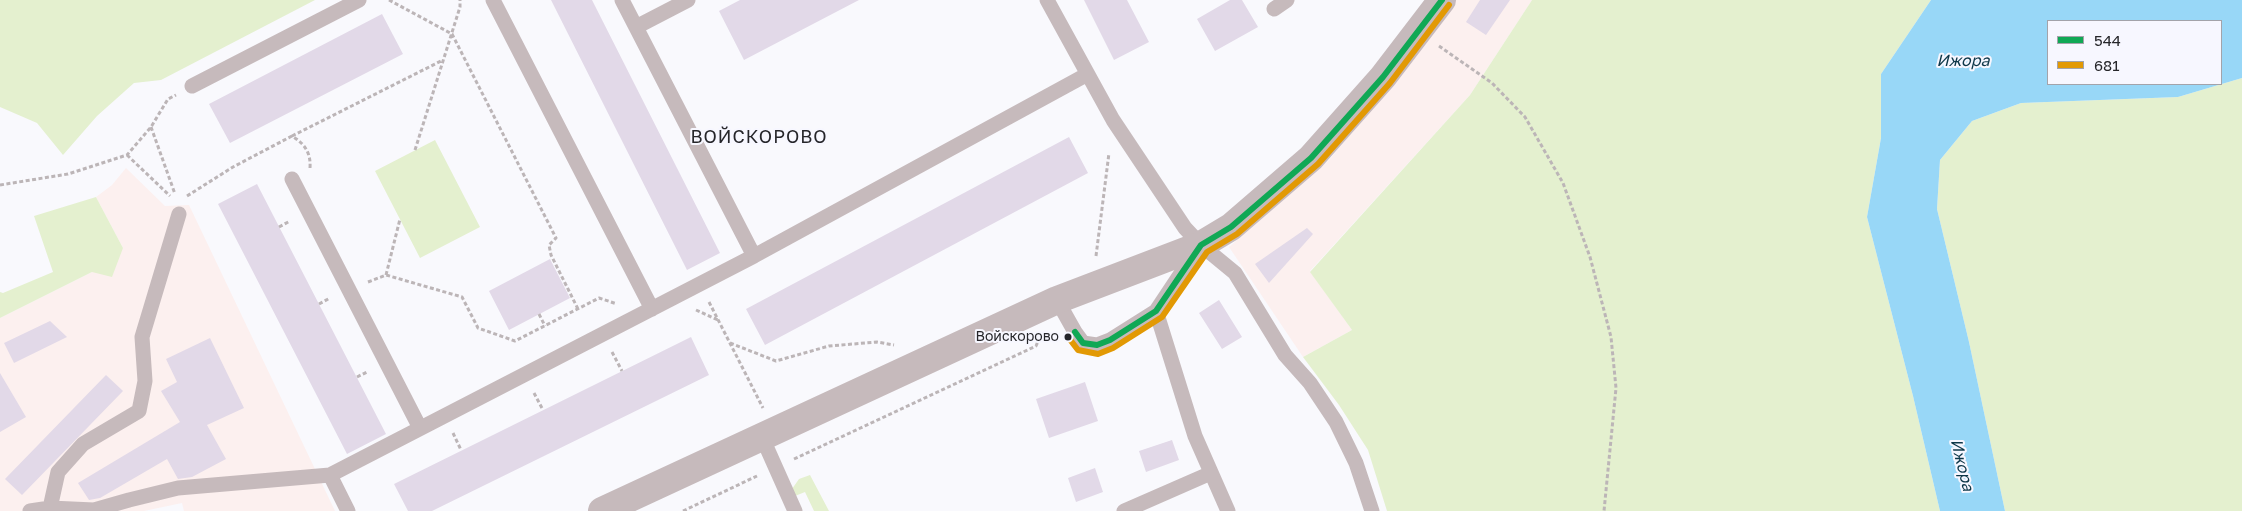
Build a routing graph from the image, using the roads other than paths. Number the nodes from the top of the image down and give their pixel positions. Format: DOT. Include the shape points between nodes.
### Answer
graph roads {
  1 [pos="359,0"];
  2 [pos="493,0"];
  3 [pos="622,0"];
  4 [pos="688,0"];
  5 [pos="1047,0"];
  6 [pos="1287,0"];
  7 [pos="1442,0"];
  8 [pos="1274,9"];
  9 [pos="636,27"];
  10 [pos="1086,75"];
  11 [pos="192,86"];
  12 [pos="295,184"];
  13 [pos="178,208"];
  14 [pos="1201,245"];
  15 [pos="754,256"];
  16 [pos="1057,300"];
  17 [pos="648,311"];
  18 [pos="1156,311"];
  19 [pos="420,428"];
  20 [pos="769,434"];
  21 [pos="1211,473"];
  22 [pos="330,475"];
  23 [pos="50,508"];
  24 [pos="30,511"];
  25 [pos="348,511"];
  26 [pos="602,511"];
  27 [pos="795,511"];
  28 [pos="1124,511"];
  29 [pos="1228,511"];
  30 [pos="1372,511"];
  1 -- 11 [label="lane"];
  2 -- 17 [label="lane"];
  3 -- 9 [label="lane"];
  4 -- 9 [label="lane"];
  5 -- 10 [label="lane"];
  6 -- 8 [label="lane"];
  7 -- 14 [label="street" via="1383,78 1311,158 1231,227"];
  9 -- 15 [label="lane"];
  10 -- 14 [label="lane" via="1185,228"];
  10 -- 15 [label="lane"];
  12 -- 19 [label="lane"];
  13 -- 23 [label="lane" via="142,337 145,381 139,411 83,444 58,472"];
  14 -- 16 [label="street"];
  14 -- 18 [label="lane"];
  14 -- 30 [label="lane" via="1235,273 1285,356 1310,383 1336,422 1356,463"];
  15 -- 17 [label="lane"];
  16 -- 18 [label="lane" via="1083,343 1097,345"];
  16 -- 20 [label="street"];
  17 -- 19 [label="lane"];
  18 -- 21 [label="lane" via="1195,436"];
  19 -- 22 [label="lane"];
  20 -- 26 [label="street"];
  20 -- 27 [label="lane" via="776,468"];
  21 -- 28 [label="lane"];
  21 -- 29 [label="lane"];
  22 -- 23 [label="lane" via="178,488 94,510"];
  22 -- 25 [label="lane"];
  23 -- 24 [label="lane"];
}
